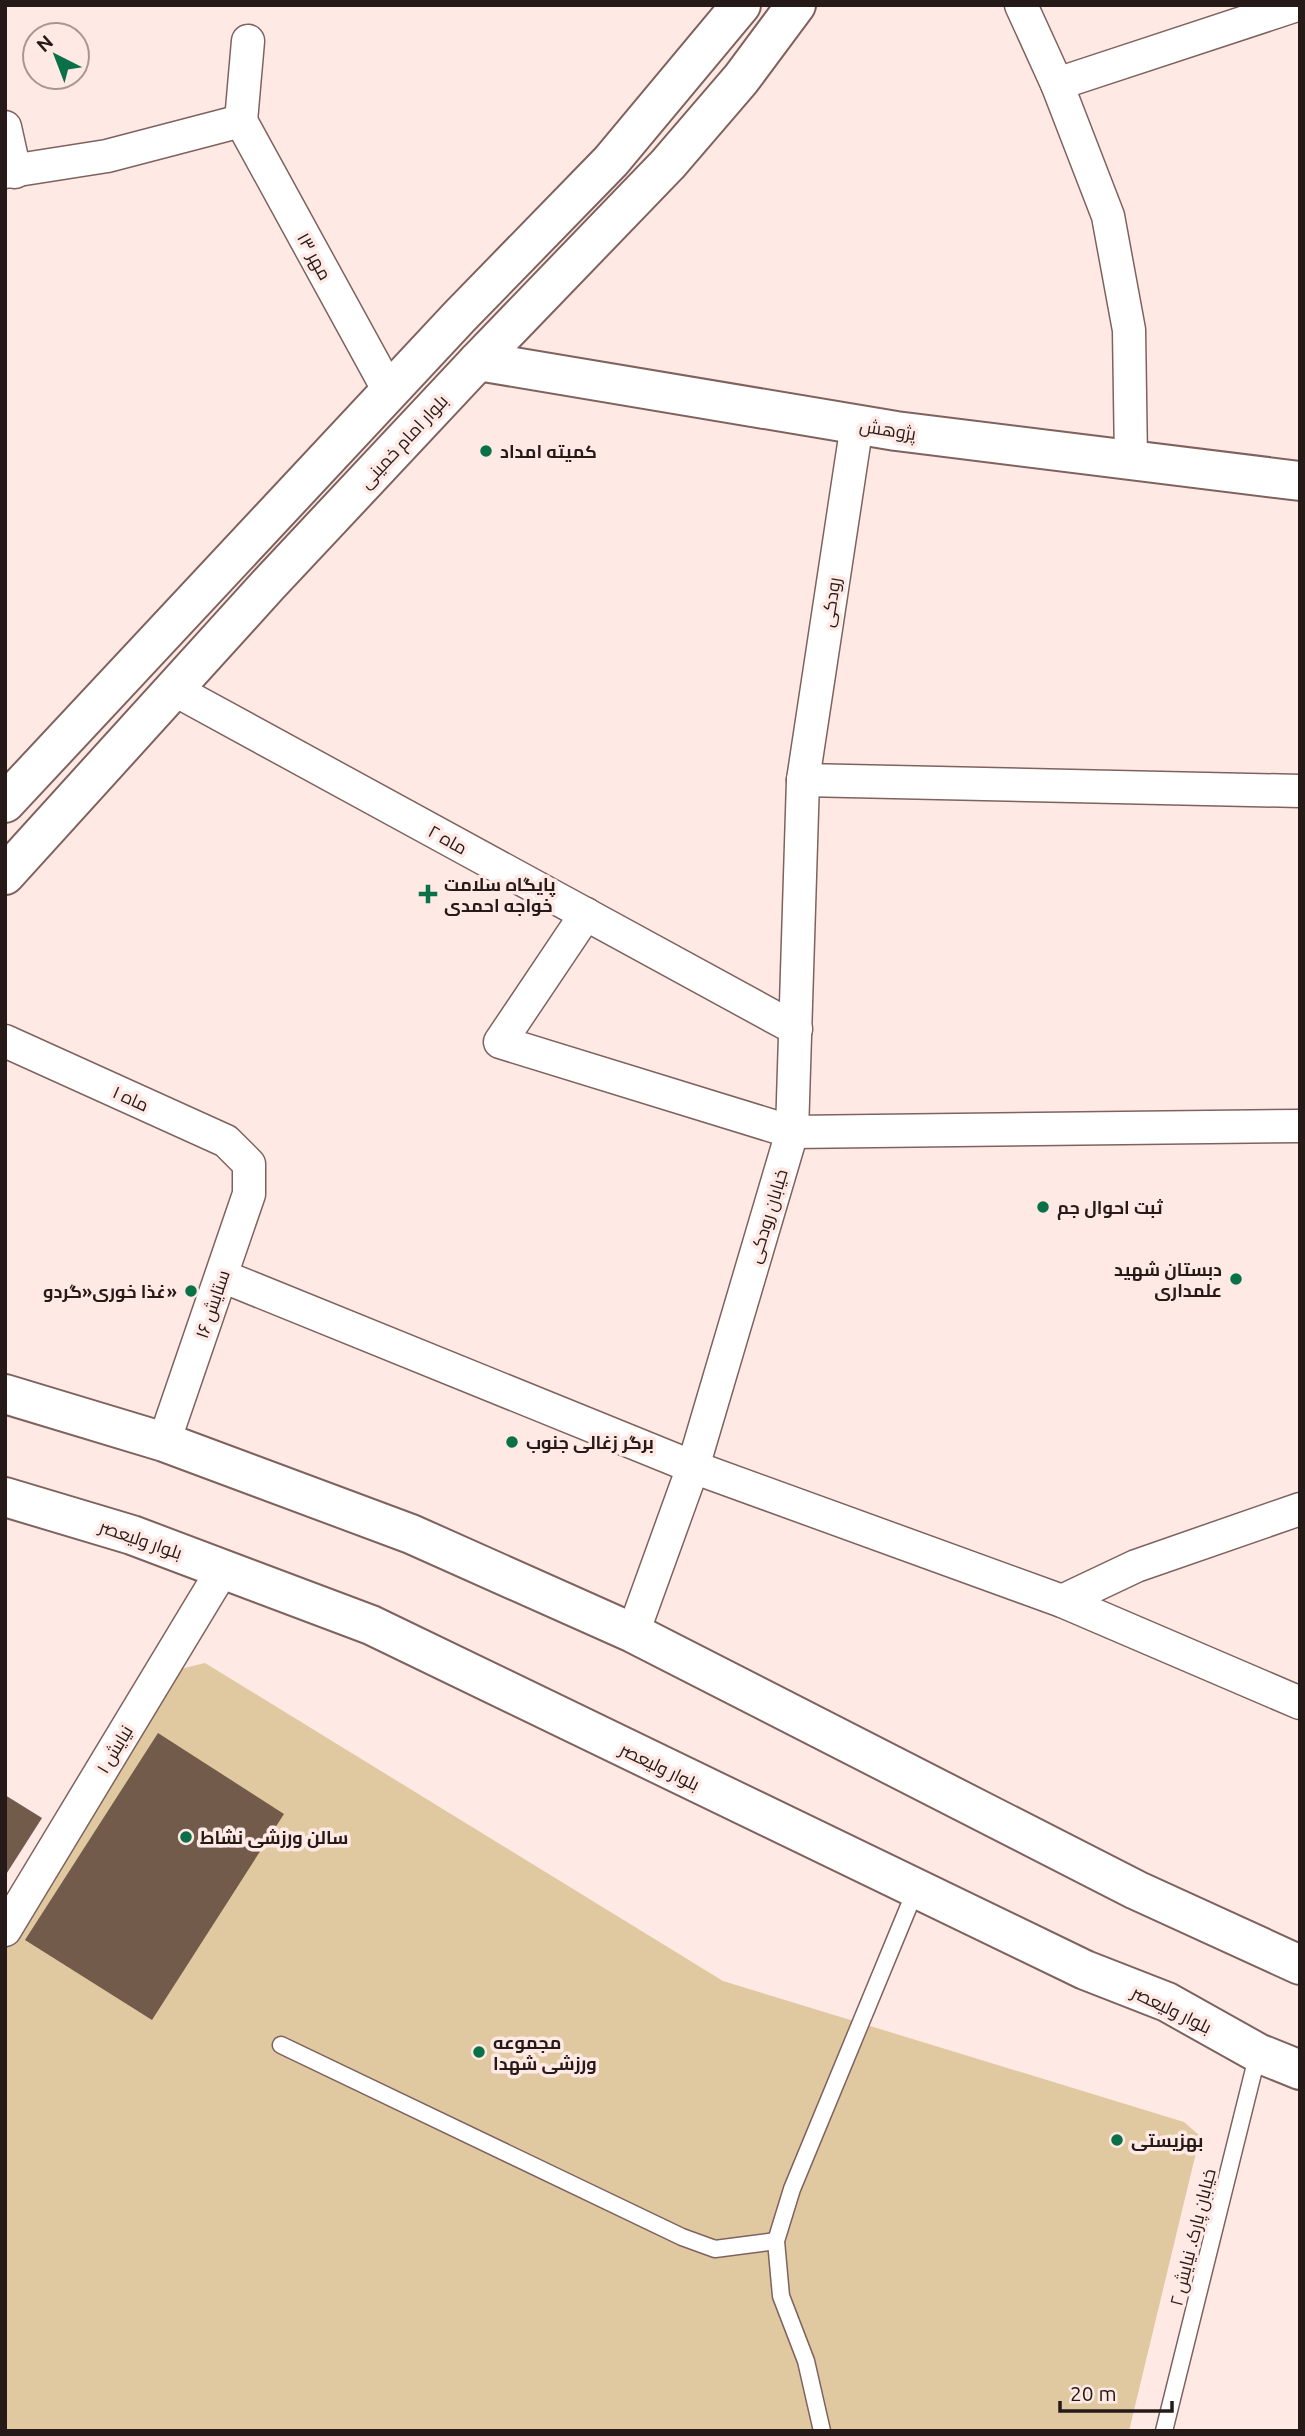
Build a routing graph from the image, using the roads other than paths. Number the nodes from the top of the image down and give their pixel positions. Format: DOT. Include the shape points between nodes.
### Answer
graph roads {
  1 [pos="741,5"];
  2 [pos="796,5"];
  3 [pos="1021,5"];
  4 [pos="1297,5"];
  5 [pos="248,41"];
  6 [pos="1057,84"];
  7 [pos="241,121"];
  8 [pos="5,127"];
  9 [pos="10,172"];
  10 [pos="478,361"];
  11 [pos="389,391"];
  12 [pos="857,424"];
  13 [pos="1131,461"];
  14 [pos="1300,481"];
  15 [pos="173,689"];
  16 [pos="803,780"];
  17 [pos="1300,791"];
  18 [pos="5,803"];
  19 [pos="5,875"];
  20 [pos="586,914"];
  21 [pos="796,1029"];
  22 [pos="5,1041"];
  23 [pos="1300,1126"];
  24 [pos="792,1132"];
  25 [pos="249,1164"];
  26 [pos="222,1276"];
  27 [pos="5,1394"];
  28 [pos="164,1442"];
  29 [pos="693,1467"];
  30 [pos="5,1497"];
  31 [pos="1300,1509"];
  32 [pos="223,1569"];
  33 [pos="1062,1601"];
  34 [pos="633,1633"];
  35 [pos="1300,1703"];
  36 [pos="916,1889"];
  37 [pos="5,1930"];
  38 [pos="1300,1965"];
  39 [pos="281,2045"];
  40 [pos="1258,2053"];
  41 [pos="1300,2070"];
  42 [pos="776,2241"];
  43 [pos="822,2431"];
  44 [pos="1164,2431"];
  1 -- 11 [label="street" via="611,161"];
  2 -- 10 [label="street, بلوار امام خمینی" via="741,79 667,164"];
  3 -- 6 [label="street"];
  4 -- 6 [label="street"];
  5 -- 7 [label="street"];
  6 -- 13 [label="street" via="1108,216 1129,330"];
  7 -- 9 [label="street" via="107,156"];
  7 -- 11 [label="street, مهر ۱۳"];
  8 -- 9 [label="street"];
  10 -- 12 [label="street, پژوهش"];
  10 -- 15 [label="street, بلوار امام خمینی"];
  11 -- 18 [label="street"];
  12 -- 13 [label="street, پژوهش"];
  12 -- 16 [label="street, رودکی"];
  13 -- 14 [label="street, پژوهش"];
  15 -- 19 [label="street, بلوار امام خمینی"];
  15 -- 20 [label="street, ماه ۲"];
  16 -- 17 [label="street"];
  16 -- 21 [label="street, خیابان رودکی"];
  20 -- 21 [label="street, ماه ۲"];
  20 -- 24 [label="street" via="500,1042"];
  21 -- 24 [label="street, خیابان رودکی"];
  22 -- 25 [label="street, ماه ۱" via="226,1141"];
  23 -- 24 [label="street"];
  24 -- 29 [label="street, خیابان رودکی"];
  25 -- 26 [label="street, ستایش ۱۶" via="249,1194"];
  26 -- 28 [label="street, ستایش ۱۶"];
  26 -- 29 [label="street"];
  27 -- 28 [label="street"];
  28 -- 34 [label="street" via="411,1534"];
  29 -- 33 [label="street"];
  29 -- 34 [label="street, خیابان رودکی"];
  30 -- 32 [label="street, بلوار ولیعصر" via="132,1535"];
  31 -- 33 [label="street" via="1136,1566"];
  32 -- 36 [label="street, بلوار ولیعصر" via="371,1625"];
  32 -- 37 [label="street, نیایش ۱"];
  33 -- 35 [label="street"];
  34 -- 38 [label="street" via="1136,1890"];
  36 -- 40 [label="street, بلوار ولیعصر" via="1085,1970 1167,2002"];
  36 -- 42 [label="lane" via="792,2189"];
  39 -- 42 [label="lane" via="682,2237 715,2249"];
  40 -- 41 [label="street, بلوار ولیعصر"];
  40 -- 44 [label="lane, خیابان پارک. نیایش ۲"];
  42 -- 43 [label="lane" via="782,2296 806,2361"];
}
